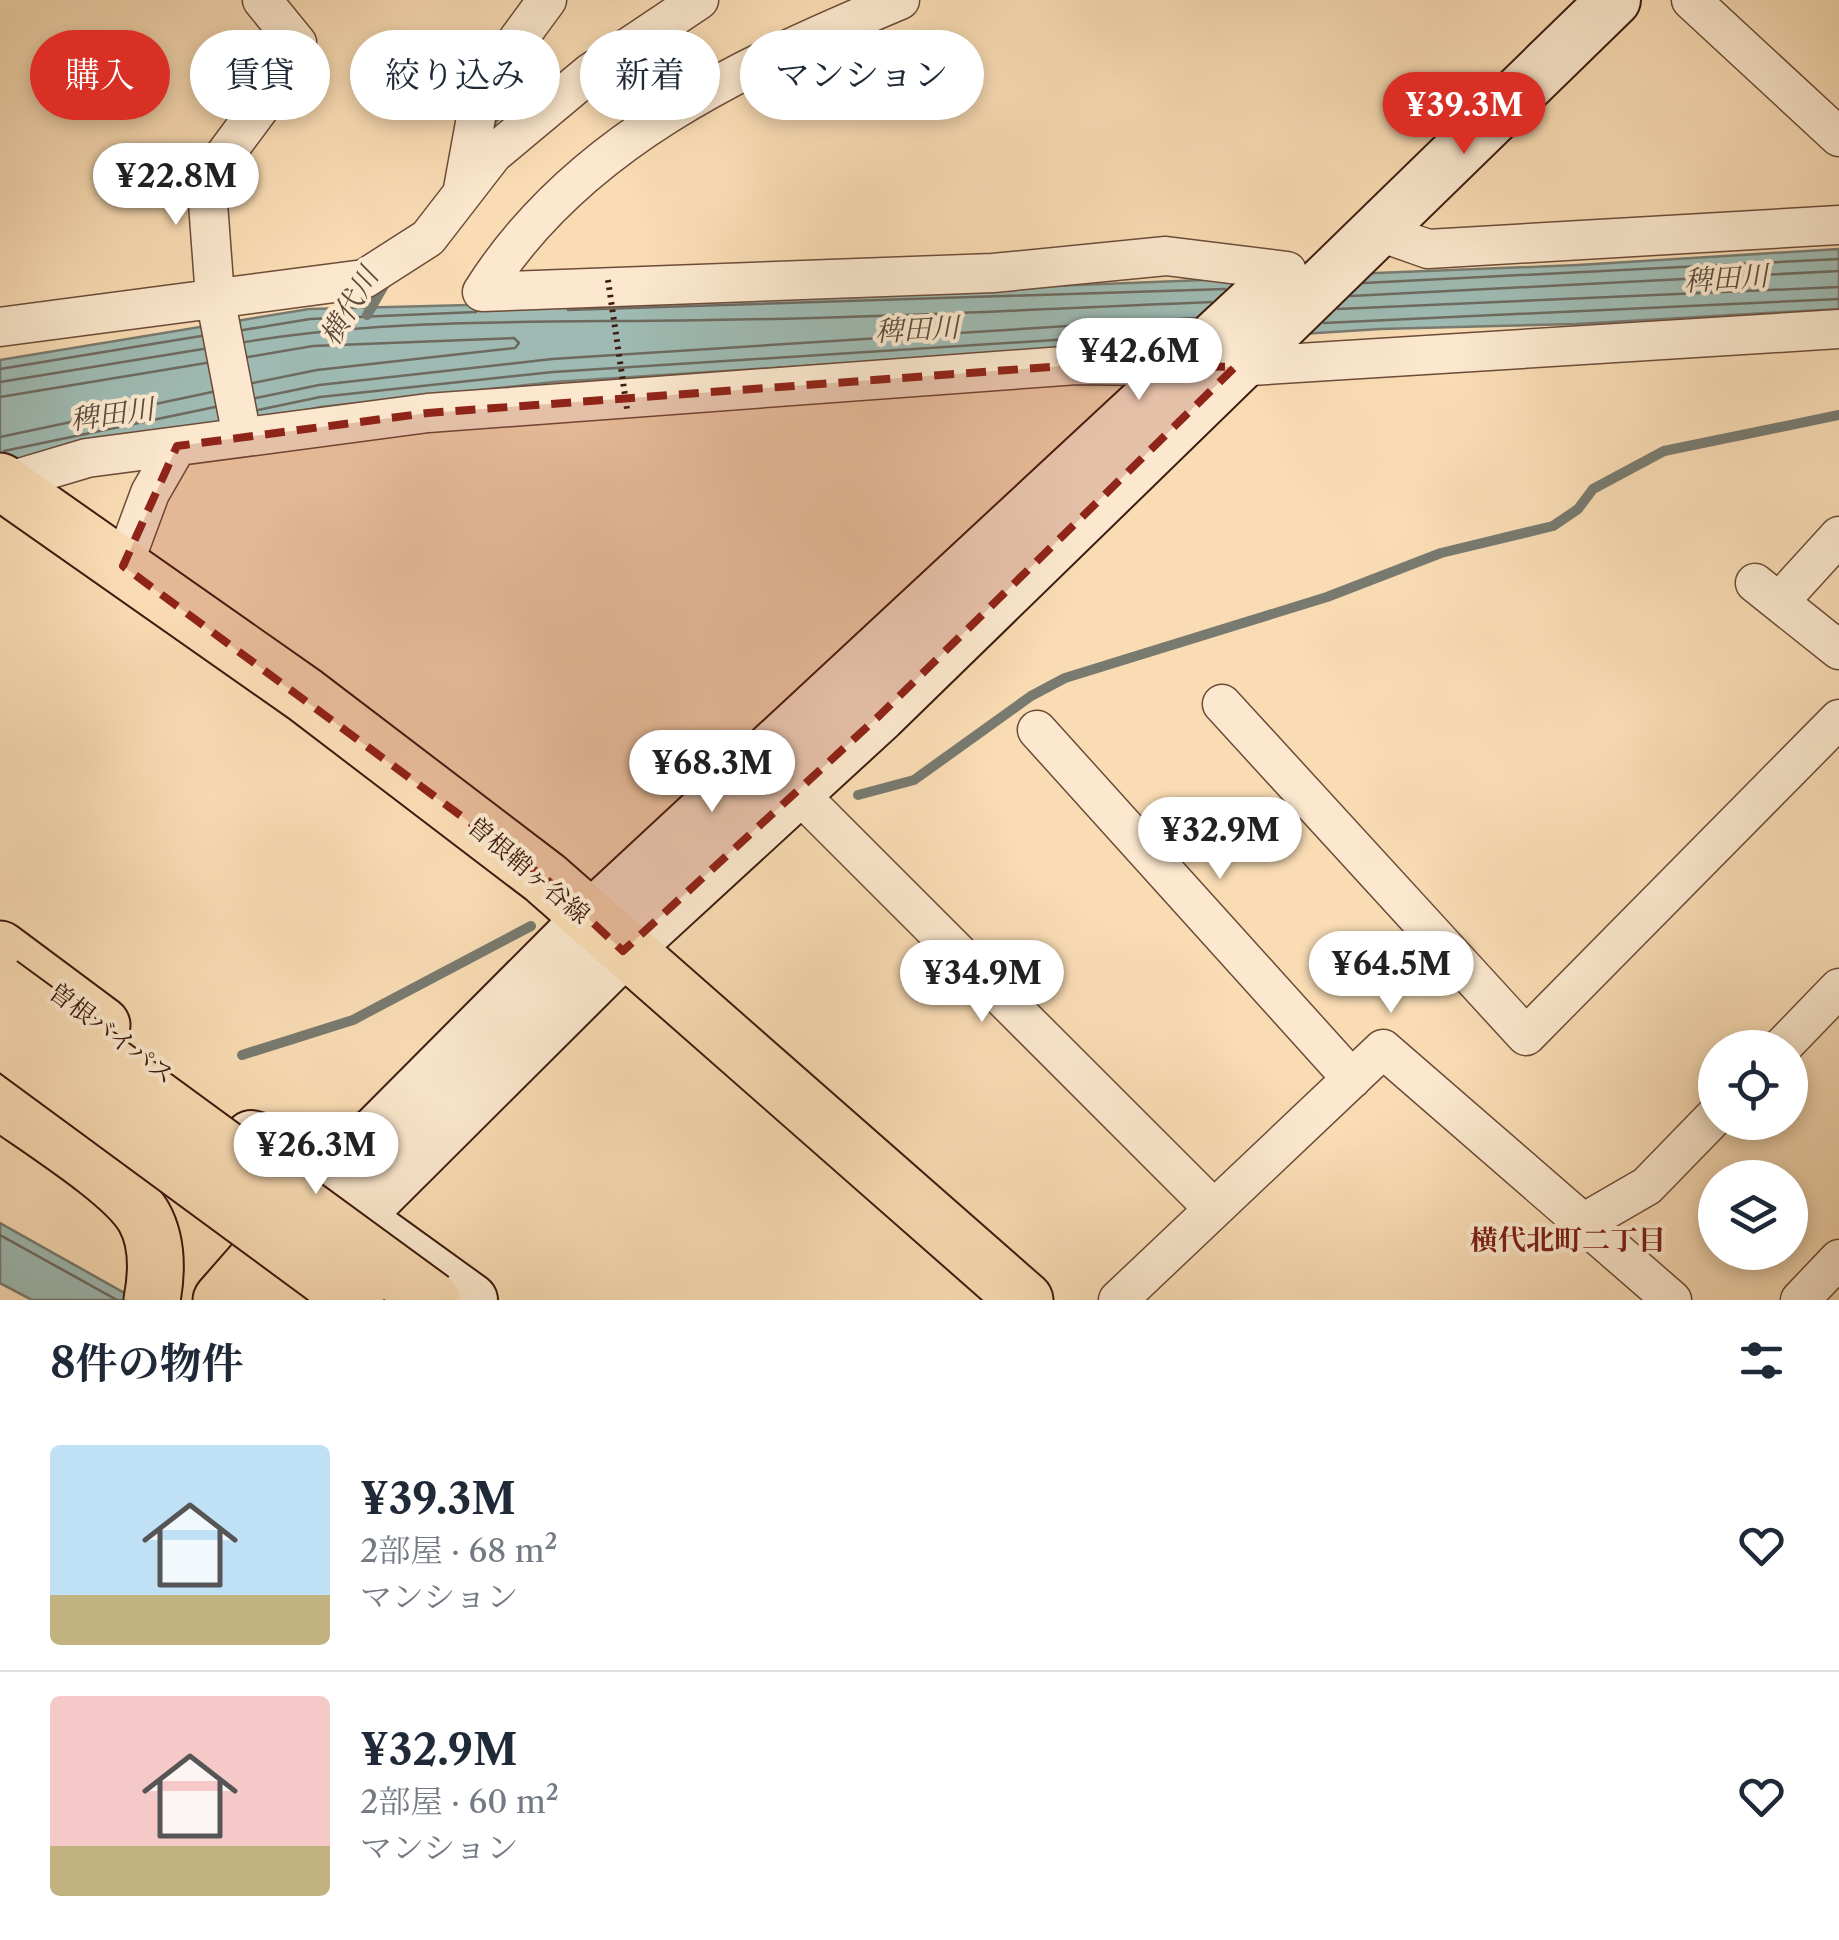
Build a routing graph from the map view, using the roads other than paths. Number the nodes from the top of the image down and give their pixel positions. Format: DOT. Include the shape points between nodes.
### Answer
graph roads {
  1 [pos="262,0"];
  2 [pos="547,0"];
  3 [pos="699,0"];
  4 [pos="900,0"];
  5 [pos="1568,0"];
  6 [pos="1614,0"];
  7 [pos="1691,0"];
  8 [pos="1839,138"];
  9 [pos="462,194"];
  10 [pos="1839,225"];
  11 [pos="1329,254"];
  12 [pos="217,304"];
  13 [pos="0,327"];
  14 [pos="1839,328"];
  15 [pos="1196,372"];
  16 [pos="242,437"];
  17 [pos="177,446"];
  18 [pos="1108,463"];
  19 [pos="2,482"];
  20 [pos="1839,536"];
  21 [pos="123,566"];
  22 [pos="1839,650"];
  23 [pos="1222,704"];
  24 [pos="1839,720"];
  25 [pos="1037,730"];
  26 [pos="798,793"];
  27 [pos="606,935"];
  28 [pos="0,949"];
  29 [pos="0,984"];
  30 [pos="1839,988"];
  31 [pos="0,1010"];
  32 [pos="1798,1030"];
  33 [pos="0,1038"];
  34 [pos="0,1070"];
  35 [pos="1352,1078"];
  36 [pos="0,1101"];
  37 [pos="1698,1134"];
  38 [pos="373,1136"];
  39 [pos="251,1138"];
  40 [pos="338,1203"];
  41 [pos="1214,1209"];
  42 [pos="1583,1223"];
  43 [pos="1839,1260"];
  44 [pos="280,1279"];
  45 [pos="152,1300"];
  46 [pos="221,1300"];
  47 [pos="356,1300"];
  48 [pos="432,1300"];
  49 [pos="471,1300"];
  50 [pos="1024,1300"];
  51 [pos="1118,1300"];
  52 [pos="1672,1300"];
  53 [pos="1800,1300"];
  1 -- 12 [label="street" via="297,44 290,67 224,156 208,190"];
  2 -- 9 [label="street" via="482,90"];
  3 -- 9 [label="street" via="590,73 494,154"];
  4 -- 11 [label="street" via="744,68 608,151 510,246 482,292 993,273 1166,256"];
  5 -- 11 [label="street"];
  6 -- 11 [label="street"];
  7 -- 8 [label="street"];
  9 -- 12 [label="street" via="428,238 364,280"];
  10 -- 11 [label="street"];
  11 -- 15 [label="street"];
  12 -- 13 [label="street"];
  12 -- 16 [label="street"];
  14 -- 15 [label="street"];
  15 -- 16 [label="street" via="1077,366 428,413"];
  15 -- 18 [label="street"];
  16 -- 17 [label="street"];
  17 -- 19 [label="street" via="87,458"];
  17 -- 21 [label="street" via="150,493"];
  18 -- 26 [label="street"];
  18 -- 27 [label="street"];
  19 -- 21 [label="main road, 曽根鞘ヶ谷線"];
  20 -- 22 [label="street" via="1767,592"];
  21 -- 27 [label="main road, 曽根鞘ヶ谷線" via="306,695 545,878"];
  23 -- 24 [label="street" via="1526,1036"];
  25 -- 35 [label="street"];
  26 -- 27 [label="street"];
  26 -- 41 [label="street"];
  27 -- 38 [label="street"];
  27 -- 40 [label="street"];
  27 -- 50 [label="main road, 曽根鞘ヶ谷線"];
  28 -- 39 [label="main road, 曽根バイパス"];
  29 -- 48 [label="main road, bridge"];
  30 -- 32 [label="street"];
  31 -- 44 [label="main road, 曽根バイパス" via="255,1202"];
  33 -- 47 [label="main road, bridge"];
  34 -- 44 [label="main road"];
  35 -- 41 [label="street"];
  35 -- 42 [label="street" via="1383,1049"];
  36 -- 45 [label="main road" via="142,1214 155,1257"];
  37 -- 42 [label="street" via="1647,1186"];
  38 -- 39 [label="street" via="322,1156"];
  38 -- 40 [label="street"];
  39 -- 40 [label="main road, 曽根バイパス"];
  40 -- 44 [label="main road"];
  40 -- 49 [label="street"];
  41 -- 51 [label="street"];
  42 -- 52 [label="street"];
  43 -- 53 [label="street"];
  44 -- 46 [label="main road"];
}
